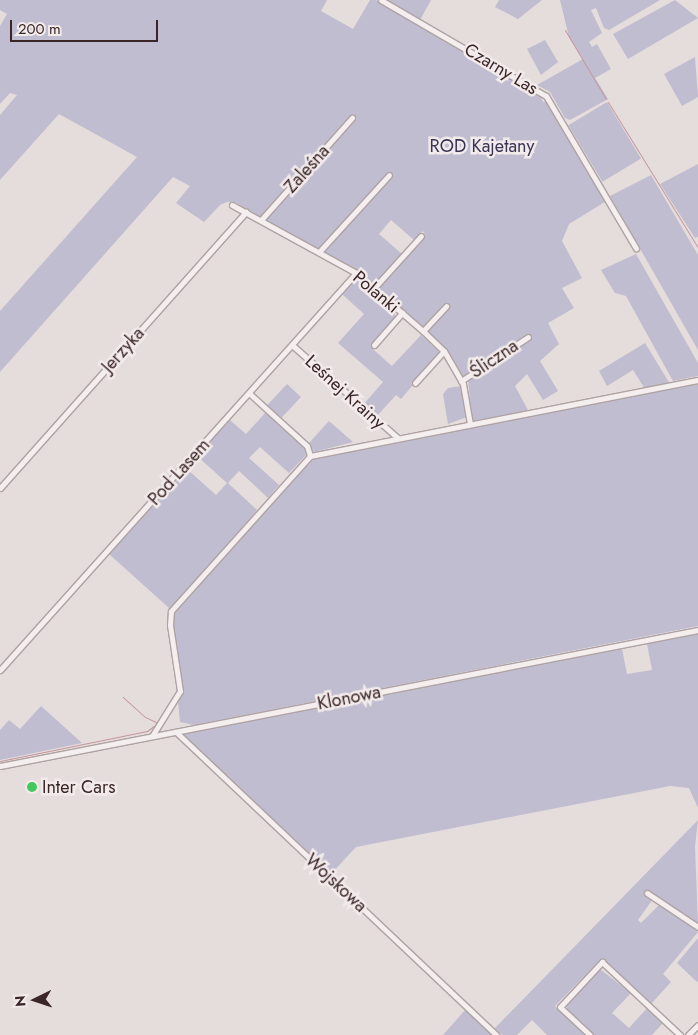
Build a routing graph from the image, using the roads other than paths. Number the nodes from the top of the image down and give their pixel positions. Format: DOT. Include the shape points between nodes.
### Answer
graph roads {
  1 [pos="381,0"];
  2 [pos="352,118"];
  3 [pos="389,175"];
  4 [pos="232,205"];
  5 [pos="246,212"];
  6 [pos="262,220"];
  7 [pos="421,236"];
  8 [pos="636,248"];
  9 [pos="319,252"];
  10 [pos="356,273"];
  11 [pos="374,288"];
  12 [pos="446,306"];
  13 [pos="402,313"];
  14 [pos="423,331"];
  15 [pos="528,337"];
  16 [pos="292,345"];
  17 [pos="374,345"];
  18 [pos="444,351"];
  19 [pos="698,380"];
  20 [pos="461,381"];
  21 [pos="414,384"];
  22 [pos="250,394"];
  23 [pos="470,424"];
  24 [pos="398,438"];
  25 [pos="310,456"];
  26 [pos="0,488"];
  27 [pos="698,630"];
  28 [pos="0,670"];
  29 [pos="176,732"];
  30 [pos="152,736"];
  31 [pos="0,766"];
  32 [pos="647,893"];
  33 [pos="698,927"];
  34 [pos="698,1025"];
  35 [pos="496,1035"];
  36 [pos="590,1035"];
  37 [pos="680,1035"];
  38 [pos="688,1035"];
  1 -- 8 [label="street, Czarny Las" via="546,96"];
  2 -- 6 [label="street, Zaleśna"];
  3 -- 9 [label="street"];
  4 -- 5 [label="street, Polanki"];
  5 -- 6 [label="street, Polanki"];
  5 -- 26 [label="street, Jerzyka"];
  6 -- 9 [label="street, Polanki"];
  7 -- 11 [label="street"];
  9 -- 10 [label="street, Polanki"];
  10 -- 11 [label="street, Polanki"];
  10 -- 16 [label="street, Pod Lasem"];
  11 -- 13 [label="street, Polanki"];
  12 -- 14 [label="street"];
  13 -- 14 [label="street, Polanki"];
  13 -- 17 [label="street"];
  14 -- 18 [label="street, Polanki"];
  15 -- 20 [label="street, Śliczna"];
  16 -- 22 [label="street, Pod Lasem"];
  16 -- 24 [label="street, Leśnej Krainy"];
  18 -- 20 [label="street, Polanki"];
  18 -- 21 [label="street"];
  19 -- 23 [label="street"];
  20 -- 23 [label="street, Polanki"];
  22 -- 25 [label="street" via="307,446"];
  22 -- 28 [label="street, Pod Lasem"];
  23 -- 24 [label="street"];
  24 -- 25 [label="street"];
  25 -- 30 [label="street" via="171,611 169,620 180,691"];
  27 -- 29 [label="street, Klonowa"];
  29 -- 30 [label="street, Klonowa"];
  29 -- 35 [label="street, Wojskowa"];
  30 -- 31 [label="street, Klonowa"];
  32 -- 33 [label="street"];
  34 -- 38 [label="street"];
  36 -- 37 [label="street" via="560,1007 602,962"];
}
